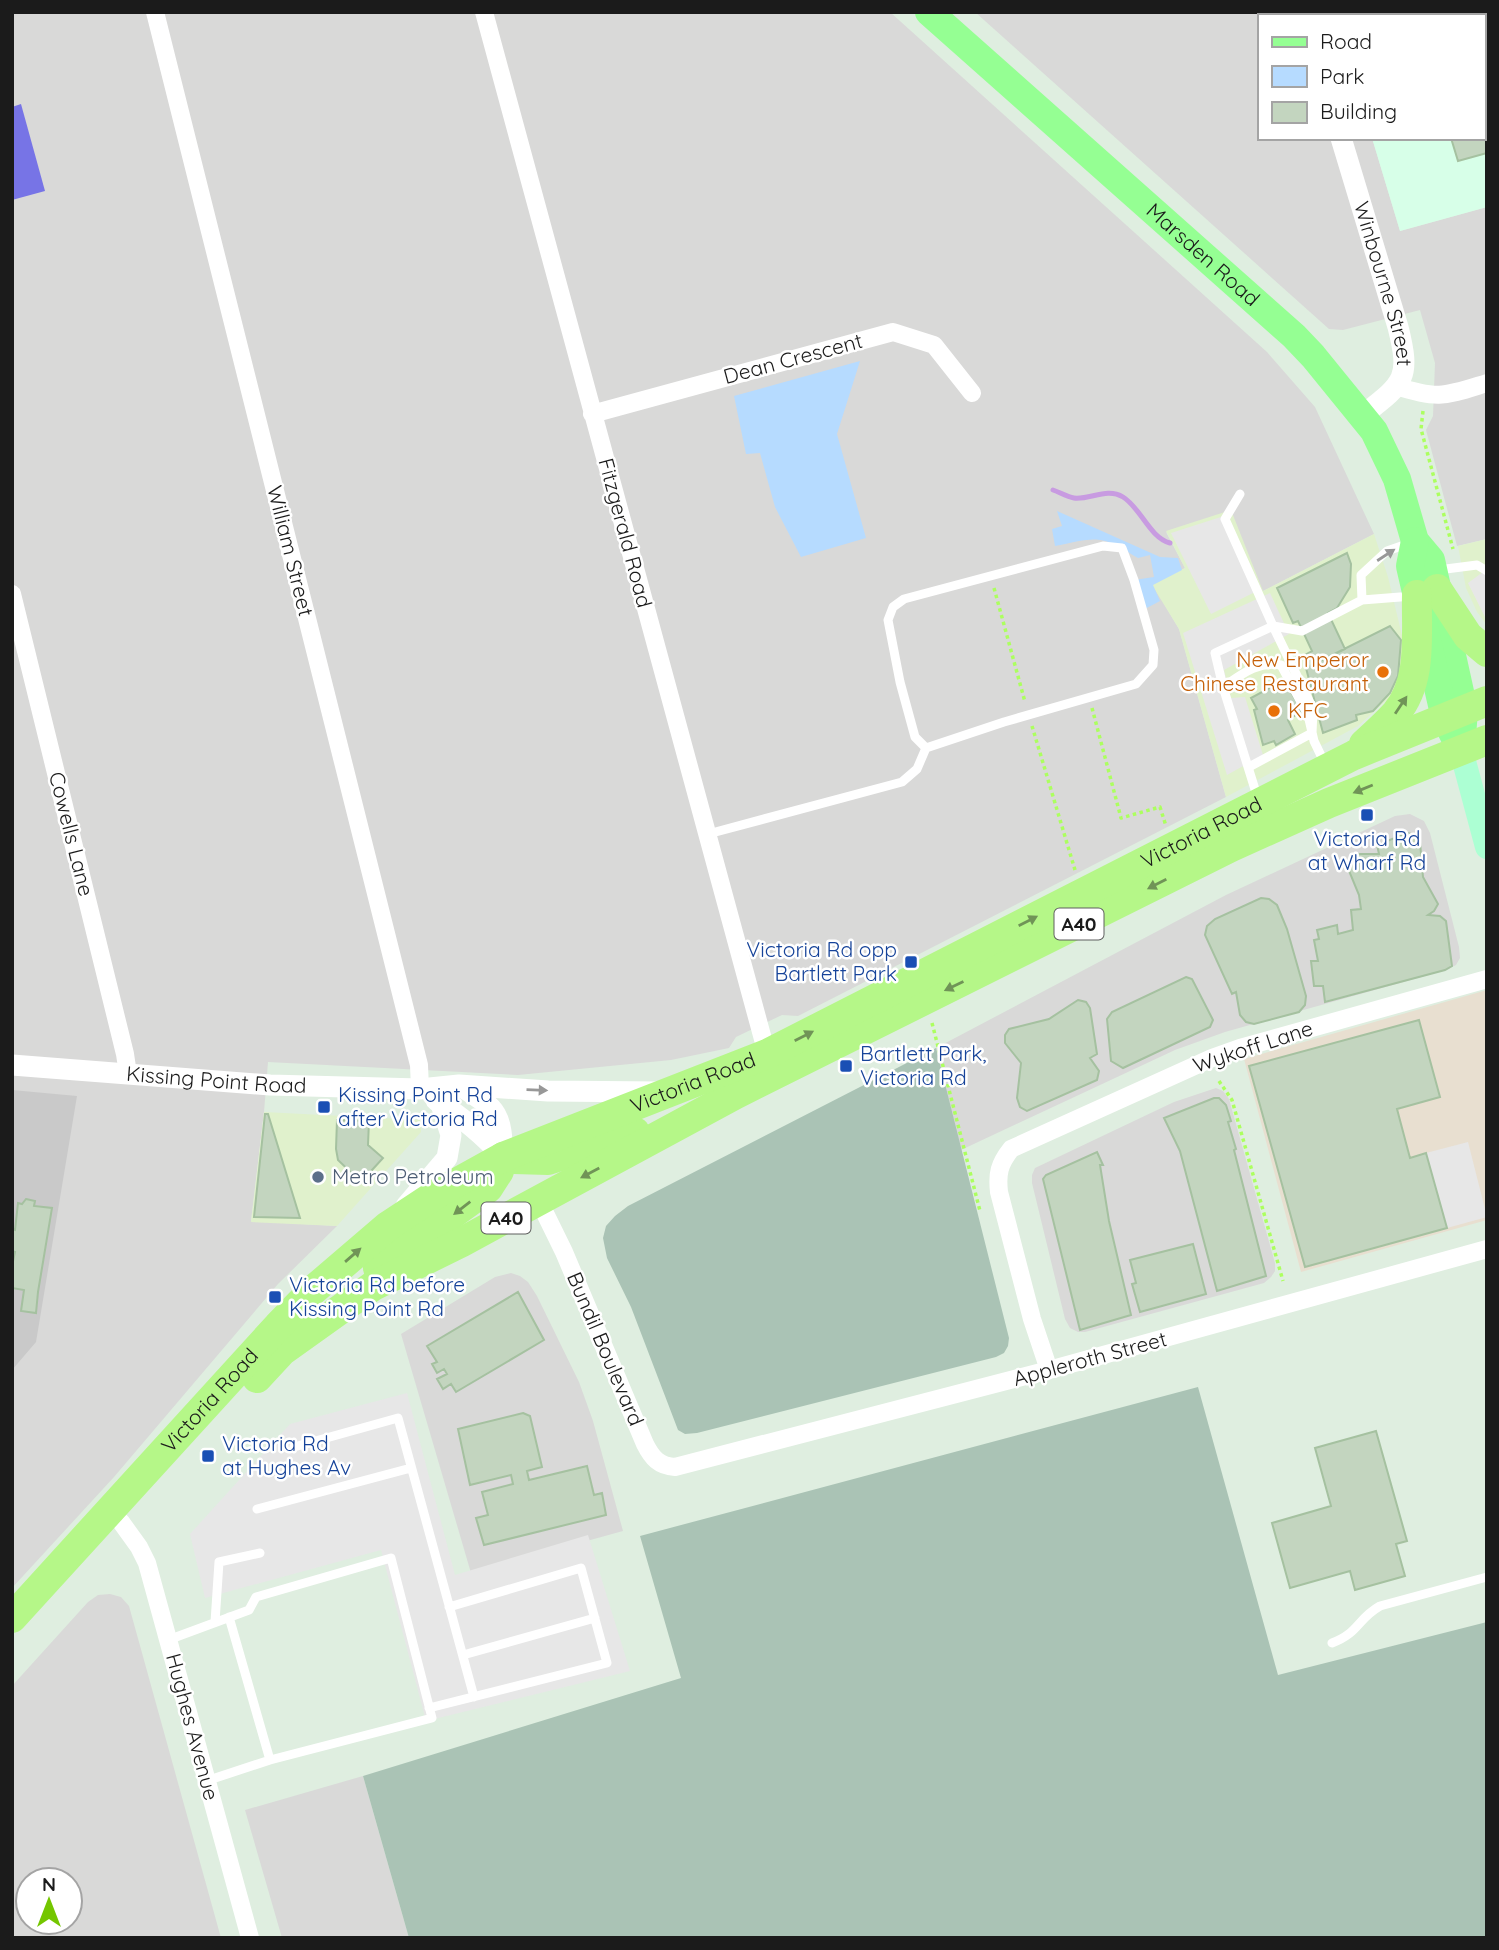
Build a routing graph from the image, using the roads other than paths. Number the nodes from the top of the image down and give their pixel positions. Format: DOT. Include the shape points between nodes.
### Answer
graph roads {
  1 [pos="155,12"];
  2 [pos="484,12"];
  3 [pos="929,12"];
  4 [pos="1342,140"];
  5 [pos="1487,383"];
  6 [pos="1396,386"];
  7 [pos="972,393"];
  8 [pos="592,414"];
  9 [pos="1363,415"];
  10 [pos="1240,494"];
  11 [pos="1415,541"];
  12 [pos="1487,571"];
  13 [pos="1436,581"];
  14 [pos="12,594"];
  15 [pos="1362,600"];
  16 [pos="1273,626"];
  17 [pos="1487,652"];
  18 [pos="1223,687"];
  19 [pos="1465,710"];
  20 [pos="1312,733"];
  21 [pos="1474,745"];
  22 [pos="926,748"];
  23 [pos="1354,755"];
  24 [pos="1249,767"];
  25 [pos="1327,769"];
  26 [pos="1260,804"];
  27 [pos="708,834"];
  28 [pos="1487,847"];
  29 [pos="1487,979"];
  30 [pos="767,1054"];
  31 [pos="12,1065"];
  32 [pos="128,1074"];
  33 [pos="459,1085"];
  34 [pos="420,1089"];
  35 [pos="674,1092"];
  36 [pos="736,1094"];
  37 [pos="441,1104"];
  38 [pos="503,1157"];
  39 [pos="539,1200"];
  40 [pos="388,1226"];
  41 [pos="1487,1249"];
  42 [pos="282,1351"];
  43 [pos="1049,1370"];
  44 [pos="294,1447"];
  45 [pos="692,1462"];
  46 [pos="411,1468"];
  47 [pos="257,1509"];
  48 [pos="121,1522"];
  49 [pos="260,1553"];
  50 [pos="1487,1577"];
  51 [pos="449,1607"];
  52 [pos="229,1617"];
  53 [pos="12,1618"];
  54 [pos="595,1618"];
  55 [pos="215,1622"];
  56 [pos="12,1639"];
  57 [pos="168,1640"];
  58 [pos="1332,1643"];
  59 [pos="463,1655"];
  60 [pos="474,1697"];
  61 [pos="429,1708"];
  62 [pos="271,1760"];
  63 [pos="206,1781"];
  64 [pos="250,1938"];
  1 -- 34 [label="street, William Street" via="419,1065"];
  2 -- 8 [label="street, Fitzgerald Road"];
  3 -- 9 [label="main road, Marsden Road" via="1294,336"];
  4 -- 6 [label="street, Winbourne Street" via="1403,349 1405,372"];
  5 -- 6 [label="street" via="1437,396"];
  6 -- 9 [label="street, Winbourne Street"];
  7 -- 8 [label="street, Dean Crescent" via="934,345 893,332"];
  8 -- 27 [label="street, Fitzgerald Road"];
  9 -- 11 [label="main road, Marsden Road" via="1397,479"];
  10 -- 16 [label="lane" via="1225,519"];
  11 -- 13 [label="main road, Marsden Road" via="1410,566"];
  15 -- 11 [label="lane, one-way" via="1361,575 1387,551"];
  12 -- 13 [label="lane" via="1478,565"];
  13 -- 15 [label="lane"];
  13 -- 17 [label="highway" via="1468,636"];
  13 -- 19 [label="main road, Marsden Road"];
  23 -- 13 [label="highway, one-way" via="1408,693"];
  14 -- 32 [label="street, Cowells Lane"];
  15 -- 16 [label="lane" via="1302,631"];
  16 -- 18 [label="lane" via="1215,653"];
  16 -- 20 [label="lane" via="1313,709"];
  18 -- 20 [label="lane" via="1256,666 1281,665"];
  18 -- 24 [label="lane"];
  19 -- 21 [label="main road, Marsden Road"];
  19 -- 23 [label="highway, Victoria Road / A40"];
  20 -- 24 [label="lane"];
  20 -- 25 [label="lane"];
  21 -- 28 [label="main road"];
  21 -- 36 [label="highway, Victoria Road / A40, one-way" via="1231,847"];
  22 -- 22 [label="lane" via="915,737 900,682 887,620 893,607 904,599 1103,546 1122,548 1154,650 1153,665 1136,684"];
  22 -- 27 [label="lane" via="917,769 902,782"];
  23 -- 25 [label="highway, Victoria Road / A40"];
  24 -- 26 [label="lane"];
  25 -- 26 [label="highway, Victoria Road / A40"];
  30 -- 26 [label="highway, Victoria Road / A40, one-way"];
  27 -- 30 [label="street, Fitzgerald Road"];
  29 -- 43 [label="street, Wykoff Lane" via="1240,1048 1011,1149 1001,1161 999,1192"];
  30 -- 35 [label="highway, Victoria Road / A40"];
  31 -- 32 [label="street, Kissing Point Road"];
  32 -- 34 [label="street, Kissing Point Road" via="271,1085"];
  33 -- 34 [label="street, Kissing Point Road"];
  33 -- 35 [label="street, Kissing Point Road, one-way"];
  33 -- 38 [label="street" via="485,1101 498,1116"];
  34 -- 37 [label="street"];
  35 -- 38 [label="highway, Victoria Road / A40"];
  36 -- 38 [label="highway" via="548,1160"];
  36 -- 39 [label="highway, Victoria Road / A40, one-way"];
  37 -- 38 [label="street" via="463,1117"];
  37 -- 40 [label="street" via="451,1135 447,1158"];
  38 -- 40 [label="highway, Victoria Road / A40"];
  38 -- 42 [label="highway, one-way" via="488,1188 330,1304"];
  39 -- 42 [label="highway, Victoria Road / A40" via="373,1286"];
  39 -- 45 [label="street, Bundil Boulevard" via="652,1457 666,1467"];
  53 -- 40 [label="highway, Victoria Road / A40, one-way" via="278,1326"];
  41 -- 43 [label="street, Appleroth Street"];
  42 -- 48 [label="highway, Victoria Road / A40"];
  43 -- 45 [label="street, Appleroth Street"];
  44 -- 46 [label="lane" via="398,1418"];
  46 -- 47 [label="lane"];
  46 -- 51 [label="lane"];
  48 -- 56 [label="highway, Victoria Road / A40"];
  48 -- 57 [label="street, Hughes Avenue" via="147,1563"];
  49 -- 55 [label="lane" via="219,1562"];
  50 -- 58 [label="lane" via="1380,1606 1368,1613 1353,1634"];
  51 -- 54 [label="lane" via="581,1569"];
  51 -- 59 [label="lane"];
  52 -- 55 [label="lane"];
  52 -- 61 [label="lane" via="248,1610 256,1597 391,1558"];
  52 -- 62 [label="lane"];
  54 -- 59 [label="lane"];
  54 -- 60 [label="lane" via="607,1663"];
  55 -- 57 [label="lane"];
  57 -- 63 [label="street, Hughes Avenue"];
  59 -- 60 [label="lane"];
  60 -- 61 [label="lane"];
  61 -- 62 [label="lane" via="432,1718"];
  62 -- 63 [label="lane"];
  63 -- 64 [label="street, Hughes Avenue"];
}
